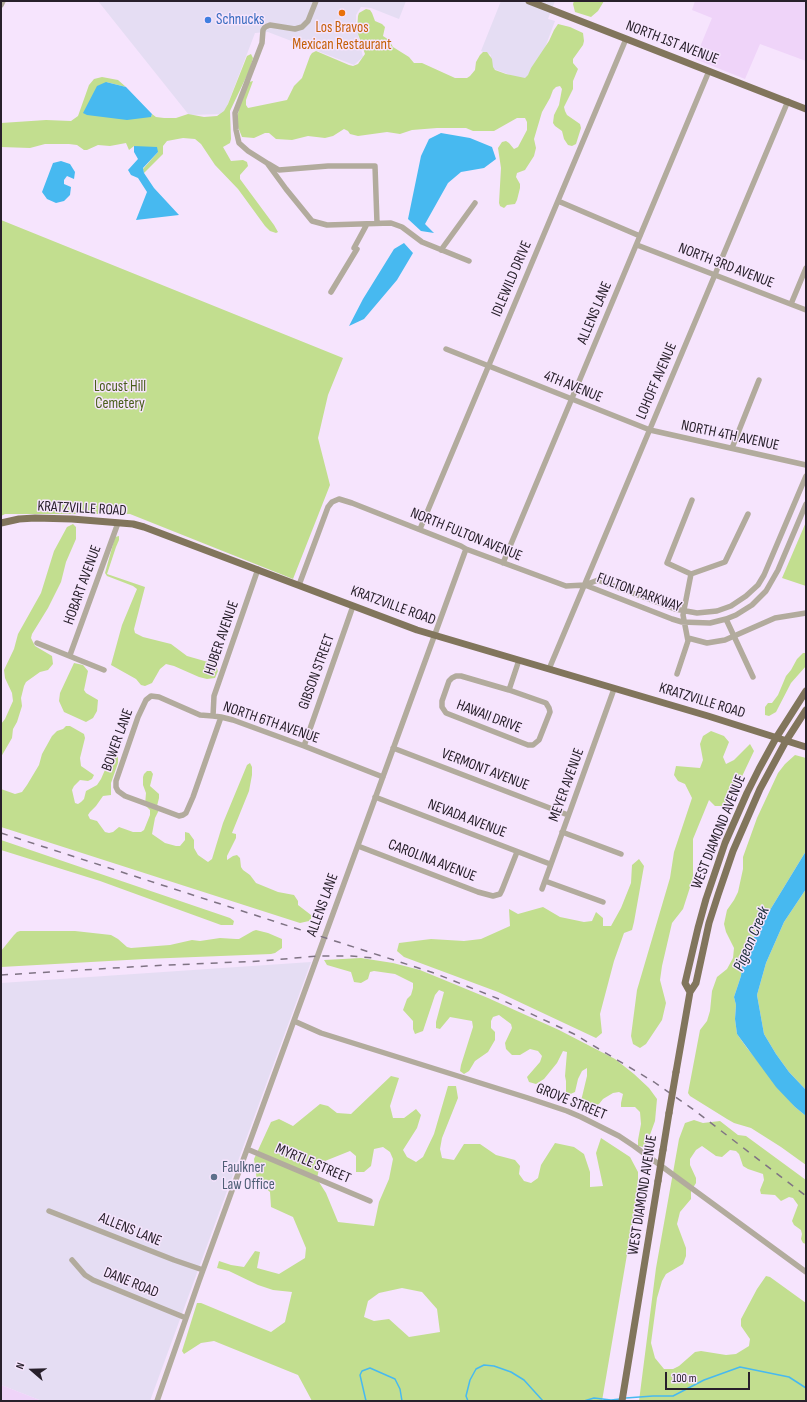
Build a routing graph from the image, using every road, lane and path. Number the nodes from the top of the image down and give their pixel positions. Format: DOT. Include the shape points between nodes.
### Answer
graph roads {
  1 [pos="3,1"];
  2 [pos="316,1"];
  3 [pos="529,1"];
  4 [pos="1,5"];
  5 [pos="626,39"];
  6 [pos="709,71"];
  7 [pos="788,101"];
  8 [pos="806,109"];
  9 [pos="267,163"];
  10 [pos="558,201"];
  11 [pos="475,203"];
  12 [pos="377,223"];
  13 [pos="368,224"];
  14 [pos="640,236"];
  15 [pos="637,245"];
  16 [pos="441,250"];
  17 [pos="469,261"];
  18 [pos="806,268"];
  19 [pos="715,275"];
  20 [pos="331,292"];
  21 [pos="791,304"];
  22 [pos="806,310"];
  23 [pos="446,349"];
  24 [pos="489,366"];
  25 [pos="759,380"];
  26 [pos="572,400"];
  27 [pos="650,430"];
  28 [pos="732,448"];
  29 [pos="806,465"];
  30 [pos="806,476"];
  31 [pos="692,500"];
  32 [pos="806,504"];
  33 [pos="748,514"];
  34 [pos="1,523"];
  35 [pos="118,523"];
  36 [pos="420,529"];
  37 [pos="466,549"];
  38 [pos="503,563"];
  39 [pos="258,569"];
  40 [pos="691,574"];
  41 [pos="299,585"];
  42 [pos="585,585"];
  43 [pos="353,606"];
  44 [pos="684,612"];
  45 [pos="806,613"];
  46 [pos="726,619"];
  47 [pos="684,622"];
  48 [pos="434,635"];
  49 [pos="734,636"];
  50 [pos="688,638"];
  51 [pos="38,643"];
  52 [pos="70,655"];
  53 [pos="519,660"];
  54 [pos="104,670"];
  55 [pos="549,670"];
  56 [pos="677,674"];
  57 [pos="753,677"];
  58 [pos="614,689"];
  59 [pos="509,690"];
  60 [pos="806,691"];
  61 [pos="151,696"];
  62 [pos="806,710"];
  63 [pos="213,716"];
  64 [pos="221,718"];
  65 [pos="776,738"];
  66 [pos="786,741"];
  67 [pos="304,746"];
  68 [pos="806,747"];
  69 [pos="393,748"];
  70 [pos="383,778"];
  71 [pos="376,797"];
  72 [pos="568,815"];
  73 [pos="562,832"];
  74 [pos="358,846"];
  75 [pos="517,852"];
  76 [pos="621,854"];
  77 [pos="550,864"];
  78 [pos="545,881"];
  79 [pos="542,889"];
  80 [pos="603,902"];
  81 [pos="690,992"];
  82 [pos="294,1021"];
  83 [pos="247,1149"];
  84 [pos="370,1201"];
  85 [pos="49,1211"];
  86 [pos="72,1260"];
  87 [pos="203,1270"];
  88 [pos="806,1272"];
  89 [pos="186,1318"];
  90 [pos="157,1401"];
  91 [pos="622,1401"];
  1 -- 4 [label="street"];
  2 -- 9 [label="street" via="308,21 302,27 265,27 262,43 236,113 239,143"];
  3 -- 5 [label="main road, NORTH 1ST AVENUE"];
  5 -- 6 [label="main road, NORTH 1ST AVENUE"];
  5 -- 10 [label="street, IDLEWILD DRIVE"];
  6 -- 7 [label="main road, NORTH 1ST AVENUE"];
  6 -- 14 [label="street, ALLENS LANE"];
  7 -- 8 [label="main road, NORTH 1ST AVENUE"];
  7 -- 19 [label="street, LOHOFF AVENUE"];
  9 -- 12 [label="street" via="279,170 375,166"];
  9 -- 13 [label="street" via="312,221 327,225"];
  10 -- 14 [label="street"];
  10 -- 24 [label="street, IDLEWILD DRIVE"];
  11 -- 16 [label="street"];
  12 -- 13 [label="street"];
  12 -- 16 [label="street" via="399,226"];
  13 -- 20 [label="street"];
  14 -- 15 [label="street, ALLENS LANE"];
  15 -- 19 [label="street, NORTH 3RD AVENUE"];
  15 -- 26 [label="street, ALLENS LANE"];
  16 -- 17 [label="street"];
  18 -- 21 [label="street"];
  19 -- 21 [label="street, NORTH 3RD AVENUE"];
  19 -- 27 [label="street, LOHOFF AVENUE"];
  21 -- 22 [label="street, NORTH 3RD AVENUE"];
  23 -- 24 [label="street"];
  24 -- 26 [label="street, 4TH AVENUE"];
  24 -- 36 [label="street, IDLEWILD DRIVE"];
  25 -- 28 [label="street"];
  26 -- 27 [label="street, 4TH AVENUE"];
  26 -- 38 [label="street, ALLENS LANE"];
  27 -- 28 [label="street, NORTH 4TH AVENUE"];
  27 -- 42 [label="street, LOHOFF AVENUE"];
  28 -- 29 [label="street, NORTH 4TH AVENUE"];
  30 -- 44 [label="street, FULTON PARKWAY" via="758,585 746,596 723,609"];
  31 -- 40 [label="street" via="667,563"];
  32 -- 46 [label="street, FULTON PARKWAY" via="778,570 766,591 752,605"];
  33 -- 40 [label="street" via="725,562"];
  34 -- 35 [label="main road, KRATZVILLE ROAD" via="35,518"];
  35 -- 39 [label="main road, KRATZVILLE ROAD" via="155,530"];
  35 -- 52 [label="street, HOBART AVENUE"];
  36 -- 37 [label="street, NORTH FULTON AVENUE"];
  36 -- 41 [label="street, NORTH FULTON AVENUE" via="338,499 328,507"];
  37 -- 38 [label="street, NORTH FULTON AVENUE"];
  37 -- 48 [label="street, ALLENS LANE"];
  38 -- 42 [label="street, NORTH FULTON AVENUE" via="566,586"];
  39 -- 41 [label="main road, KRATZVILLE ROAD"];
  39 -- 63 [label="street, HUBER AVENUE" via="214,696"];
  40 -- 44 [label="street"];
  41 -- 43 [label="main road, KRATZVILLE ROAD"];
  42 -- 44 [label="street, FULTON PARKWAY" via="598,580"];
  42 -- 47 [label="street, FULTON PARKWAY"];
  42 -- 55 [label="street, LOHOFF AVENUE"];
  43 -- 48 [label="main road, KRATZVILLE ROAD"];
  43 -- 67 [label="street, GIBSON STREET"];
  44 -- 47 [label="street"];
  45 -- 49 [label="street" via="775,618"];
  46 -- 47 [label="street, FULTON PARKWAY" via="710,623"];
  46 -- 49 [label="street"];
  47 -- 50 [label="street"];
  48 -- 53 [label="main road, KRATZVILLE ROAD"];
  48 -- 69 [label="street, ALLENS LANE"];
  49 -- 50 [label="street" via="707,642"];
  49 -- 57 [label="street"];
  50 -- 56 [label="street"];
  51 -- 52 [label="street"];
  52 -- 54 [label="street"];
  53 -- 55 [label="main road, KRATZVILLE ROAD"];
  53 -- 59 [label="street"];
  55 -- 58 [label="main road, KRATZVILLE ROAD"];
  58 -- 65 [label="main road, KRATZVILLE ROAD"];
  58 -- 72 [label="street, MEYER AVENUE"];
  59 -- 59 [label="street, HAWAII DRIVE" via="461,676 454,677 449,682 442,707 448,714 533,745 541,737 549,716 549,708 544,702"];
  60 -- 65 [label="main road, WEST DIAMOND AVENUE"];
  61 -- 63 [label="street, NORTH 6TH AVENUE" via="200,715"];
  61 -- 64 [label="street, BOWER LANE" via="142,708 116,780 116,788 120,793 179,816 186,814"];
  62 -- 66 [label="main road, WEST DIAMOND AVENUE"];
  63 -- 64 [label="street, NORTH 6TH AVENUE"];
  64 -- 67 [label="street, NORTH 6TH AVENUE"];
  65 -- 66 [label="main road, KRATZVILLE ROAD"];
  65 -- 81 [label="main road, WEST DIAMOND AVENUE" via="747,793 715,871 698,928 686,983"];
  66 -- 68 [label="main road, KRATZVILLE ROAD"];
  66 -- 81 [label="main road, WEST DIAMOND AVENUE" via="760,789 733,851 710,923 696,983"];
  67 -- 70 [label="street, NORTH 6TH AVENUE"];
  69 -- 70 [label="street, ALLENS LANE"];
  69 -- 72 [label="street, VERMONT AVENUE"];
  70 -- 71 [label="street, ALLENS LANE"];
  71 -- 74 [label="street, ALLENS LANE"];
  71 -- 75 [label="street, NEVADA AVENUE"];
  72 -- 73 [label="street, MEYER AVENUE"];
  73 -- 76 [label="street"];
  73 -- 77 [label="street, MEYER AVENUE"];
  74 -- 75 [label="street, CAROLINA AVENUE" via="491,896 502,890"];
  74 -- 82 [label="street, ALLENS LANE"];
  75 -- 77 [label="street, NEVADA AVENUE"];
  77 -- 78 [label="street, MEYER AVENUE"];
  78 -- 79 [label="street, MEYER AVENUE"];
  78 -- 80 [label="street"];
  81 -- 91 [label="main road, WEST DIAMOND AVENUE, bridge"];
  82 -- 83 [label="street, ALLENS LANE"];
  82 -- 88 [label="street, GROVE STREET" via="320,1033 567,1111 592,1122 634,1146"];
  83 -- 84 [label="street, MYRTLE STREET"];
  83 -- 87 [label="street, ALLENS LANE"];
  85 -- 87 [label="street, ALLENS LANE"];
  86 -- 89 [label="street, DANE ROAD" via="93,1280"];
  87 -- 89 [label="street, ALLENS LANE"];
  89 -- 90 [label="street, ALLENS LANE"];
}
